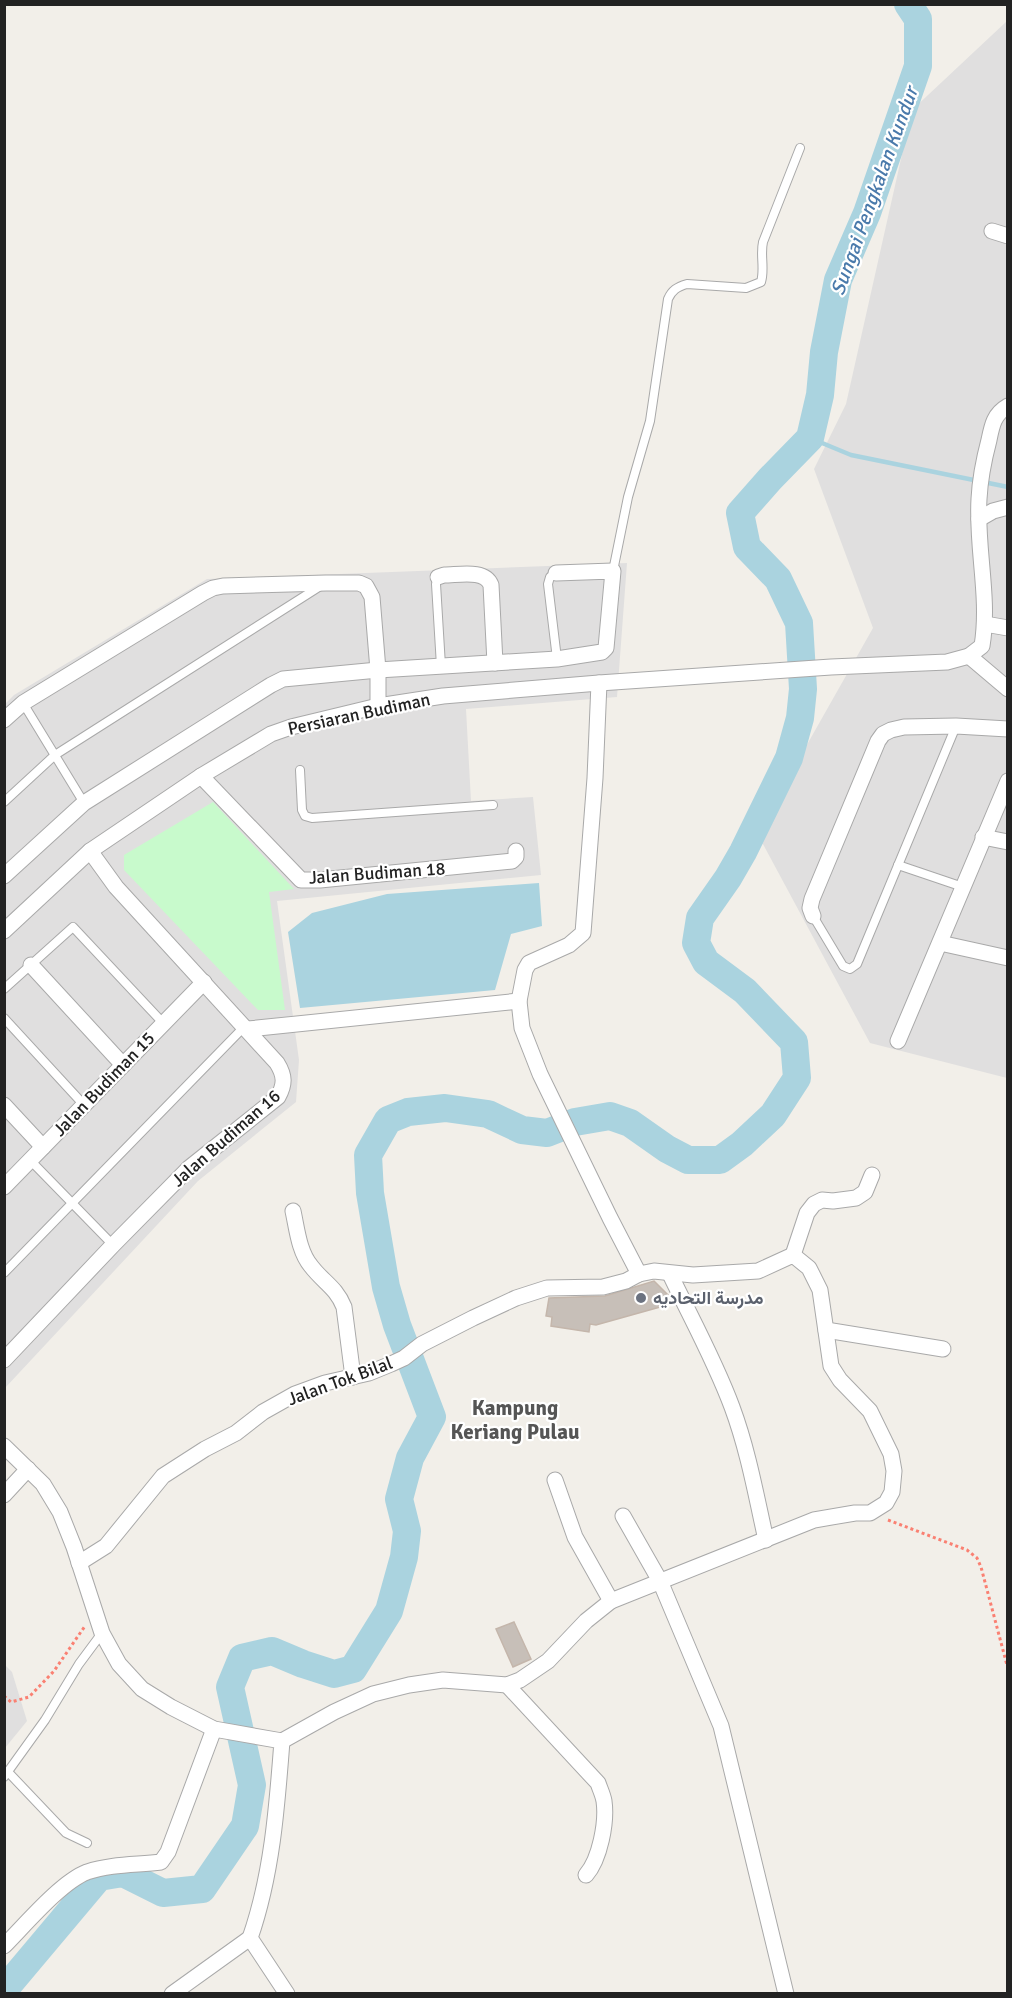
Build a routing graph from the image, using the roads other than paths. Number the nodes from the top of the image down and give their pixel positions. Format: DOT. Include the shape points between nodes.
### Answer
graph roads {
  1 [pos="800,148"];
  2 [pos="992,231"];
  3 [pos="1008,236"];
  4 [pos="1008,406"];
  5 [pos="1008,507"];
  6 [pos="979,519"];
  7 [pos="614,571"];
  8 [pos="556,573"];
  9 [pos="438,577"];
  10 [pos="326,583"];
  11 [pos="985,624"];
  12 [pos="1008,628"];
  13 [pos="969,656"];
  14 [pos="557,659"];
  15 [pos="495,663"];
  16 [pos="441,666"];
  17 [pos="378,670"];
  18 [pos="598,683"];
  19 [pos="1008,689"];
  20 [pos="23,703"];
  21 [pos="378,706"];
  22 [pos="4,720"];
  23 [pos="956,726"];
  24 [pos="1008,729"];
  25 [pos="55,755"];
  26 [pos="300,770"];
  27 [pos="201,776"];
  28 [pos="1007,785"];
  29 [pos="4,802"];
  30 [pos="84,803"];
  31 [pos="494,805"];
  32 [pos="983,837"];
  33 [pos="1008,842"];
  34 [pos="90,851"];
  35 [pos="516,851"];
  36 [pos="898,865"];
  37 [pos="4,876"];
  38 [pos="963,887"];
  39 [pos="813,916"];
  40 [pos="4,931"];
  41 [pos="940,943"];
  42 [pos="1008,958"];
  43 [pos="31,965"];
  44 [pos="204,982"];
  45 [pos="4,989"];
  46 [pos="519,1001"];
  47 [pos="4,1018"];
  48 [pos="164,1024"];
  49 [pos="246,1027"];
  50 [pos="898,1041"];
  51 [pos="123,1065"];
  52 [pos="4,1105"];
  53 [pos="84,1105"];
  54 [pos="43,1147"];
  55 [pos="29,1160"];
  56 [pos="872,1175"];
  57 [pos="5,1185"];
  58 [pos="73,1203"];
  59 [pos="293,1211"];
  60 [pos="113,1245"];
  61 [pos="793,1255"];
  62 [pos="4,1273"];
  63 [pos="639,1274"];
  64 [pos="670,1274"];
  65 [pos="826,1330"];
  66 [pos="943,1349"];
  67 [pos="4,1360"];
  68 [pos="353,1377"];
  69 [pos="4,1446"];
  70 [pos="28,1469"];
  71 [pos="555,1480"];
  72 [pos="4,1495"];
  73 [pos="623,1516"];
  74 [pos="766,1540"];
  75 [pos="79,1563"];
  76 [pos="660,1581"];
  77 [pos="611,1601"];
  78 [pos="102,1633"];
  79 [pos="507,1685"];
  80 [pos="214,1729"];
  81 [pos="277,1740"];
  82 [pos="7,1775"];
  83 [pos="87,1843"];
  84 [pos="586,1875"];
  85 [pos="250,1938"];
  86 [pos="4,1946"];
  87 [pos="172,1994"];
  88 [pos="287,1994"];
  89 [pos="786,1994"];
  1 -- 7 [label="lane" via="763,242 761,282 746,288 687,284 671,292 650,421 628,497"];
  2 -- 3 [label="street"];
  4 -- 6 [label="street" via="994,418 978,500"];
  5 -- 6 [label="street"];
  6 -- 11 [label="street"];
  7 -- 8 [label="street"];
  7 -- 14 [label="street" via="606,648 597,654"];
  8 -- 14 [label="lane" via="548,584"];
  9 -- 15 [label="street" via="482,575 489,579"];
  9 -- 16 [label="lane"];
  10 -- 17 [label="street" via="359,583 370,591"];
  10 -- 20 [label="street" via="213,588"];
  10 -- 25 [label="lane"];
  11 -- 12 [label="street"];
  11 -- 13 [label="street" via="982,646"];
  13 -- 18 [label="street, Persiaran Budiman" via="947,662"];
  13 -- 19 [label="street"];
  14 -- 15 [label="street"];
  15 -- 16 [label="street"];
  16 -- 17 [label="street"];
  17 -- 21 [label="street"];
  17 -- 30 [label="street" via="283,679"];
  18 -- 21 [label="street, Persiaran Budiman" via="443,696"];
  18 -- 46 [label="street" via="583,933 569,945 529,963"];
  20 -- 22 [label="street"];
  20 -- 25 [label="lane"];
  21 -- 27 [label="street, Persiaran Budiman" via="271,734"];
  23 -- 24 [label="street"];
  23 -- 36 [label="lane"];
  23 -- 39 [label="street" via="904,727 883,734 812,899"];
  25 -- 29 [label="lane"];
  25 -- 30 [label="lane"];
  26 -- 31 [label="lane" via="302,810 312,818"];
  27 -- 34 [label="street, Persiaran Budiman"];
  27 -- 35 [label="street, Jalan Budiman 18" via="301,880 512,861"];
  28 -- 32 [label="street"];
  30 -- 37 [label="street"];
  32 -- 33 [label="street"];
  32 -- 38 [label="street"];
  34 -- 40 [label="street, Persiaran Budiman"];
  34 -- 44 [label="street, Jalan Budiman 16" via="116,887"];
  36 -- 38 [label="lane"];
  36 -- 39 [label="lane" via="857,964 850,969 843,966"];
  38 -- 41 [label="street"];
  41 -- 42 [label="street"];
  41 -- 50 [label="street"];
  43 -- 45 [label="lane"];
  43 -- 48 [label="lane" via="73,927"];
  43 -- 51 [label="street"];
  44 -- 48 [label="street, Jalan Budiman 15"];
  44 -- 49 [label="street, Jalan Budiman 16"];
  46 -- 49 [label="street"];
  46 -- 63 [label="street" via="522,1028 540,1074"];
  47 -- 53 [label="lane"];
  48 -- 51 [label="street, Jalan Budiman 15"];
  49 -- 58 [label="lane"];
  49 -- 60 [label="street, Jalan Budiman 16" via="281,1068 283,1087 278,1097 189,1168"];
  51 -- 53 [label="street, Jalan Budiman 15"];
  52 -- 54 [label="street"];
  53 -- 54 [label="street, Jalan Budiman 15"];
  54 -- 55 [label="street, Jalan Budiman 15"];
  55 -- 57 [label="street, Jalan Budiman 15"];
  55 -- 58 [label="lane"];
  56 -- 61 [label="street" via="866,1192 856,1198 814,1204 807,1213"];
  58 -- 60 [label="lane"];
  58 -- 62 [label="lane"];
  59 -- 68 [label="street" via="309,1265 330,1284 344,1307"];
  60 -- 67 [label="street, Jalan Budiman 16"];
  61 -- 64 [label="street" via="758,1271"];
  61 -- 65 [label="street" via="809,1268 820,1290"];
  63 -- 64 [label="street"];
  63 -- 68 [label="street, Jalan Tok Bilal" via="603,1287 547,1288 516,1298 422,1344 404,1358"];
  64 -- 74 [label="street" via="731,1406"];
  65 -- 66 [label="street"];
  65 -- 74 [label="street" via="831,1366 870,1411 891,1454 892,1492 886,1503 870,1513 814,1520"];
  68 -- 75 [label="street, Jalan Tok Bilal" via="295,1394 163,1476 106,1546"];
  69 -- 70 [label="street"];
  70 -- 72 [label="street"];
  70 -- 75 [label="street" via="43,1484 60,1512"];
  71 -- 77 [label="street" via="575,1537"];
  73 -- 76 [label="street"];
  74 -- 76 [label="street"];
  75 -- 78 [label="street"];
  76 -- 77 [label="street"];
  76 -- 89 [label="street" via="721,1726"];
  77 -- 79 [label="street" via="586,1621 549,1661"];
  78 -- 80 [label="street" via="119,1664 142,1689"];
  78 -- 82 [label="lane"];
  79 -- 81 [label="street" via="443,1680 409,1685 373,1694"];
  79 -- 84 [label="street" via="598,1783 604,1802 602,1841 594,1866"];
  80 -- 81 [label="street"];
  80 -- 86 [label="street" via="161,1862 86,1872 62,1888"];
  81 -- 85 [label="street" via="271,1850"];
  82 -- 83 [label="lane" via="66,1833"];
  85 -- 87 [label="street"];
  85 -- 88 [label="street"];
}
